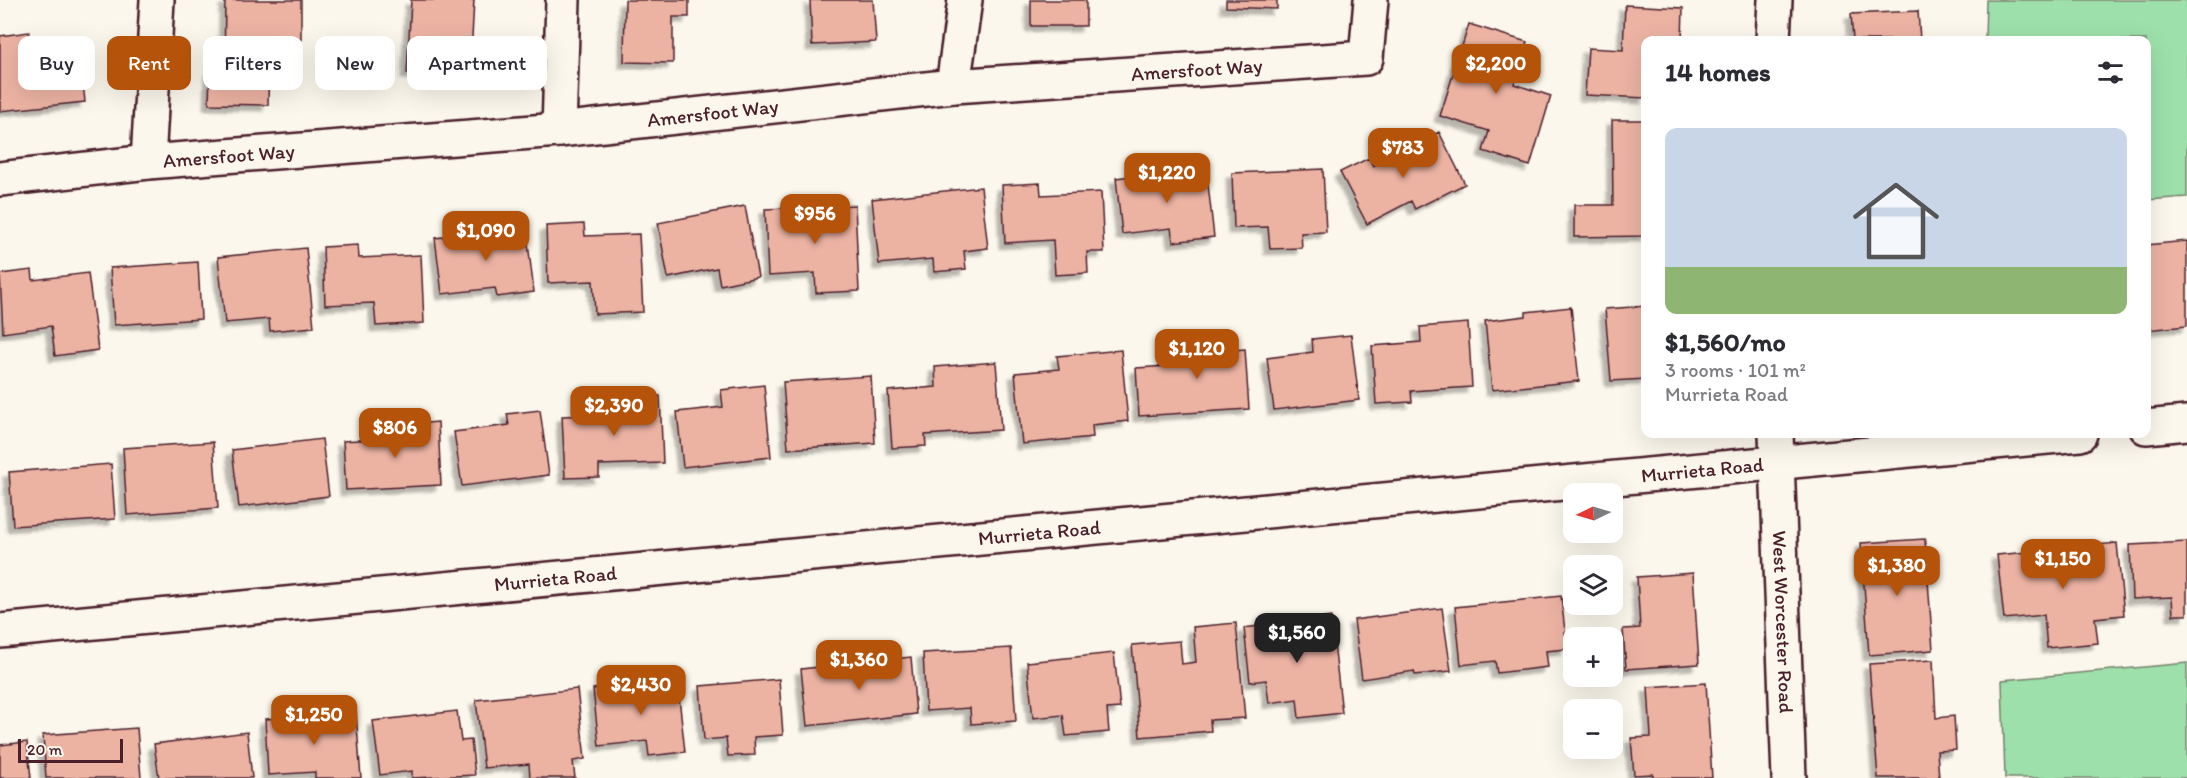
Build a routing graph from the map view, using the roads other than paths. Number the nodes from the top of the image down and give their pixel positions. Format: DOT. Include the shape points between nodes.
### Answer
graph roads {
  1 [pos="157,0"];
  2 [pos="563,0"];
  3 [pos="965,0"];
  4 [pos="1371,0"];
  5 [pos="1775,0"];
  6 [pos="1773,36"];
  7 [pos="953,86"];
  8 [pos="559,130"];
  9 [pos="148,162"];
  10 [pos="0,179"];
  11 [pos="2187,423"];
  12 [pos="2151,427"];
  13 [pos="1999,438"];
  14 [pos="1777,449"];
  15 [pos="0,631"];
  16 [pos="1789,778"];
  1 -- 9 [label="street"];
  2 -- 8 [label="street"];
  3 -- 7 [label="street"];
  4 -- 7 [label="street, Amersfoot Way" via="1366,58"];
  5 -- 6 [label="street"];
  7 -- 8 [label="street, Amersfoot Way"];
  8 -- 9 [label="street, Amersfoot Way"];
  9 -- 10 [label="street, Amersfoot Way"];
  11 -- 12 [label="street"];
  13 -- 14 [label="street, Murrieta Road"];
  14 -- 15 [label="street, Murrieta Road"];
  14 -- 16 [label="street, West Worcester Road"];
}
